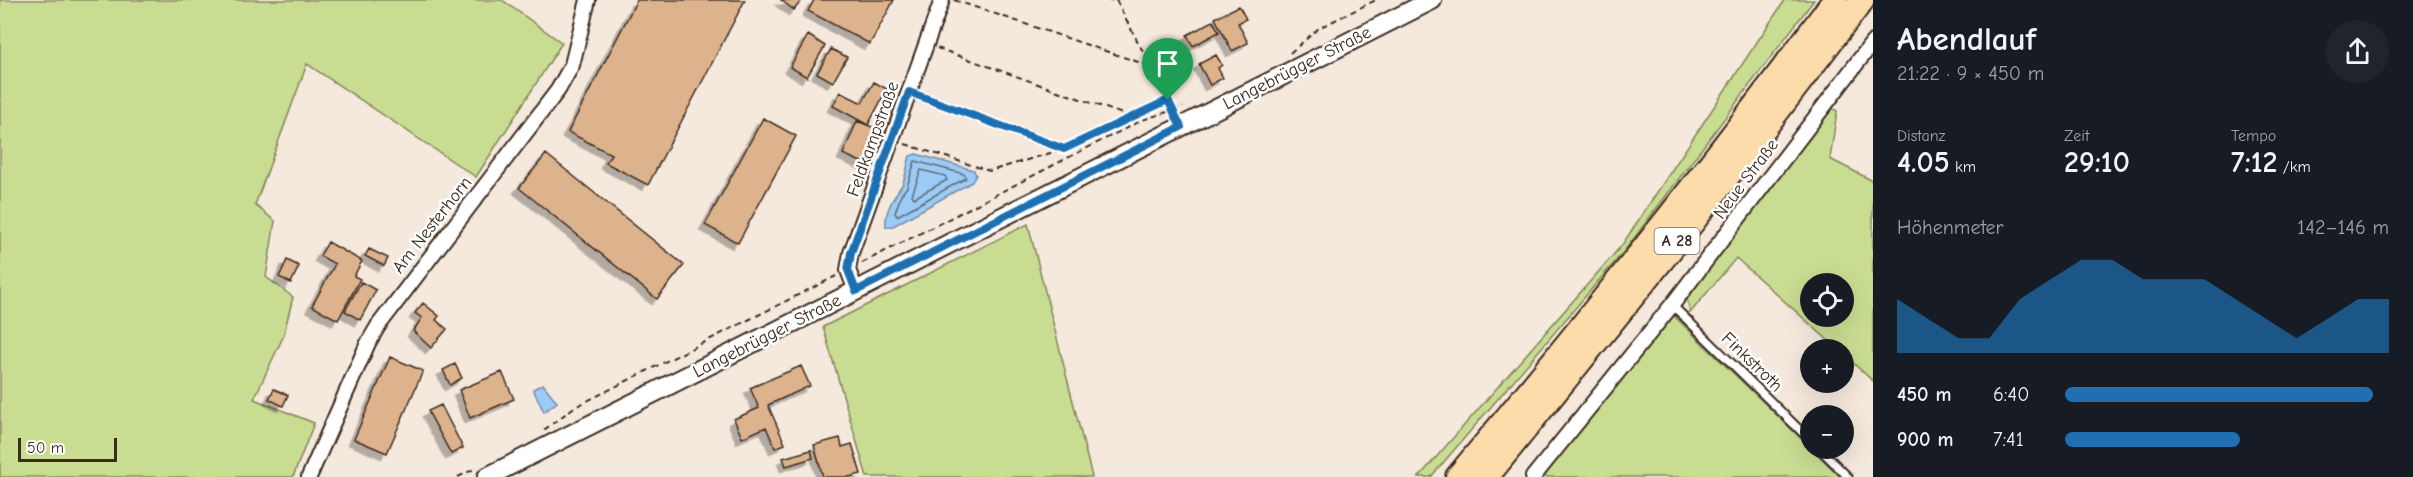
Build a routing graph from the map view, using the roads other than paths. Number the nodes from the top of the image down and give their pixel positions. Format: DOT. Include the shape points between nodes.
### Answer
graph roads {
  1 [pos="588,0"];
  2 [pos="942,0"];
  3 [pos="1432,0"];
  4 [pos="1862,0"];
  5 [pos="1833,1"];
  6 [pos="1873,42"];
  7 [pos="856,291"];
  8 [pos="1672,305"];
  9 [pos="1800,430"];
  10 [pos="1830,459"];
  11 [pos="482,472"];
  12 [pos="309,477"];
  13 [pos="1458,477"];
  14 [pos="1486,477"];
  15 [pos="1533,477"];
  16 [pos="1848,477"];
  1 -- 12 [label="street, Am Nesterhorn" via="572,65 558,90 378,326"];
  2 -- 7 [label="street, Feldkampstraße" via="851,253 848,270"];
  3 -- 7 [label="street, Langebrügger Straße"];
  4 -- 14 [label="highway, A 28" via="1693,221"];
  5 -- 13 [label="highway, A 28" via="1583,327"];
  6 -- 8 [label="street, Neue Straße"];
  7 -- 11 [label="street, Langebrügger Straße"];
  8 -- 9 [label="lane, Finkstroth"];
  8 -- 15 [label="street, Neue Straße"];
  10 -- 16 [label="lane"];
}
